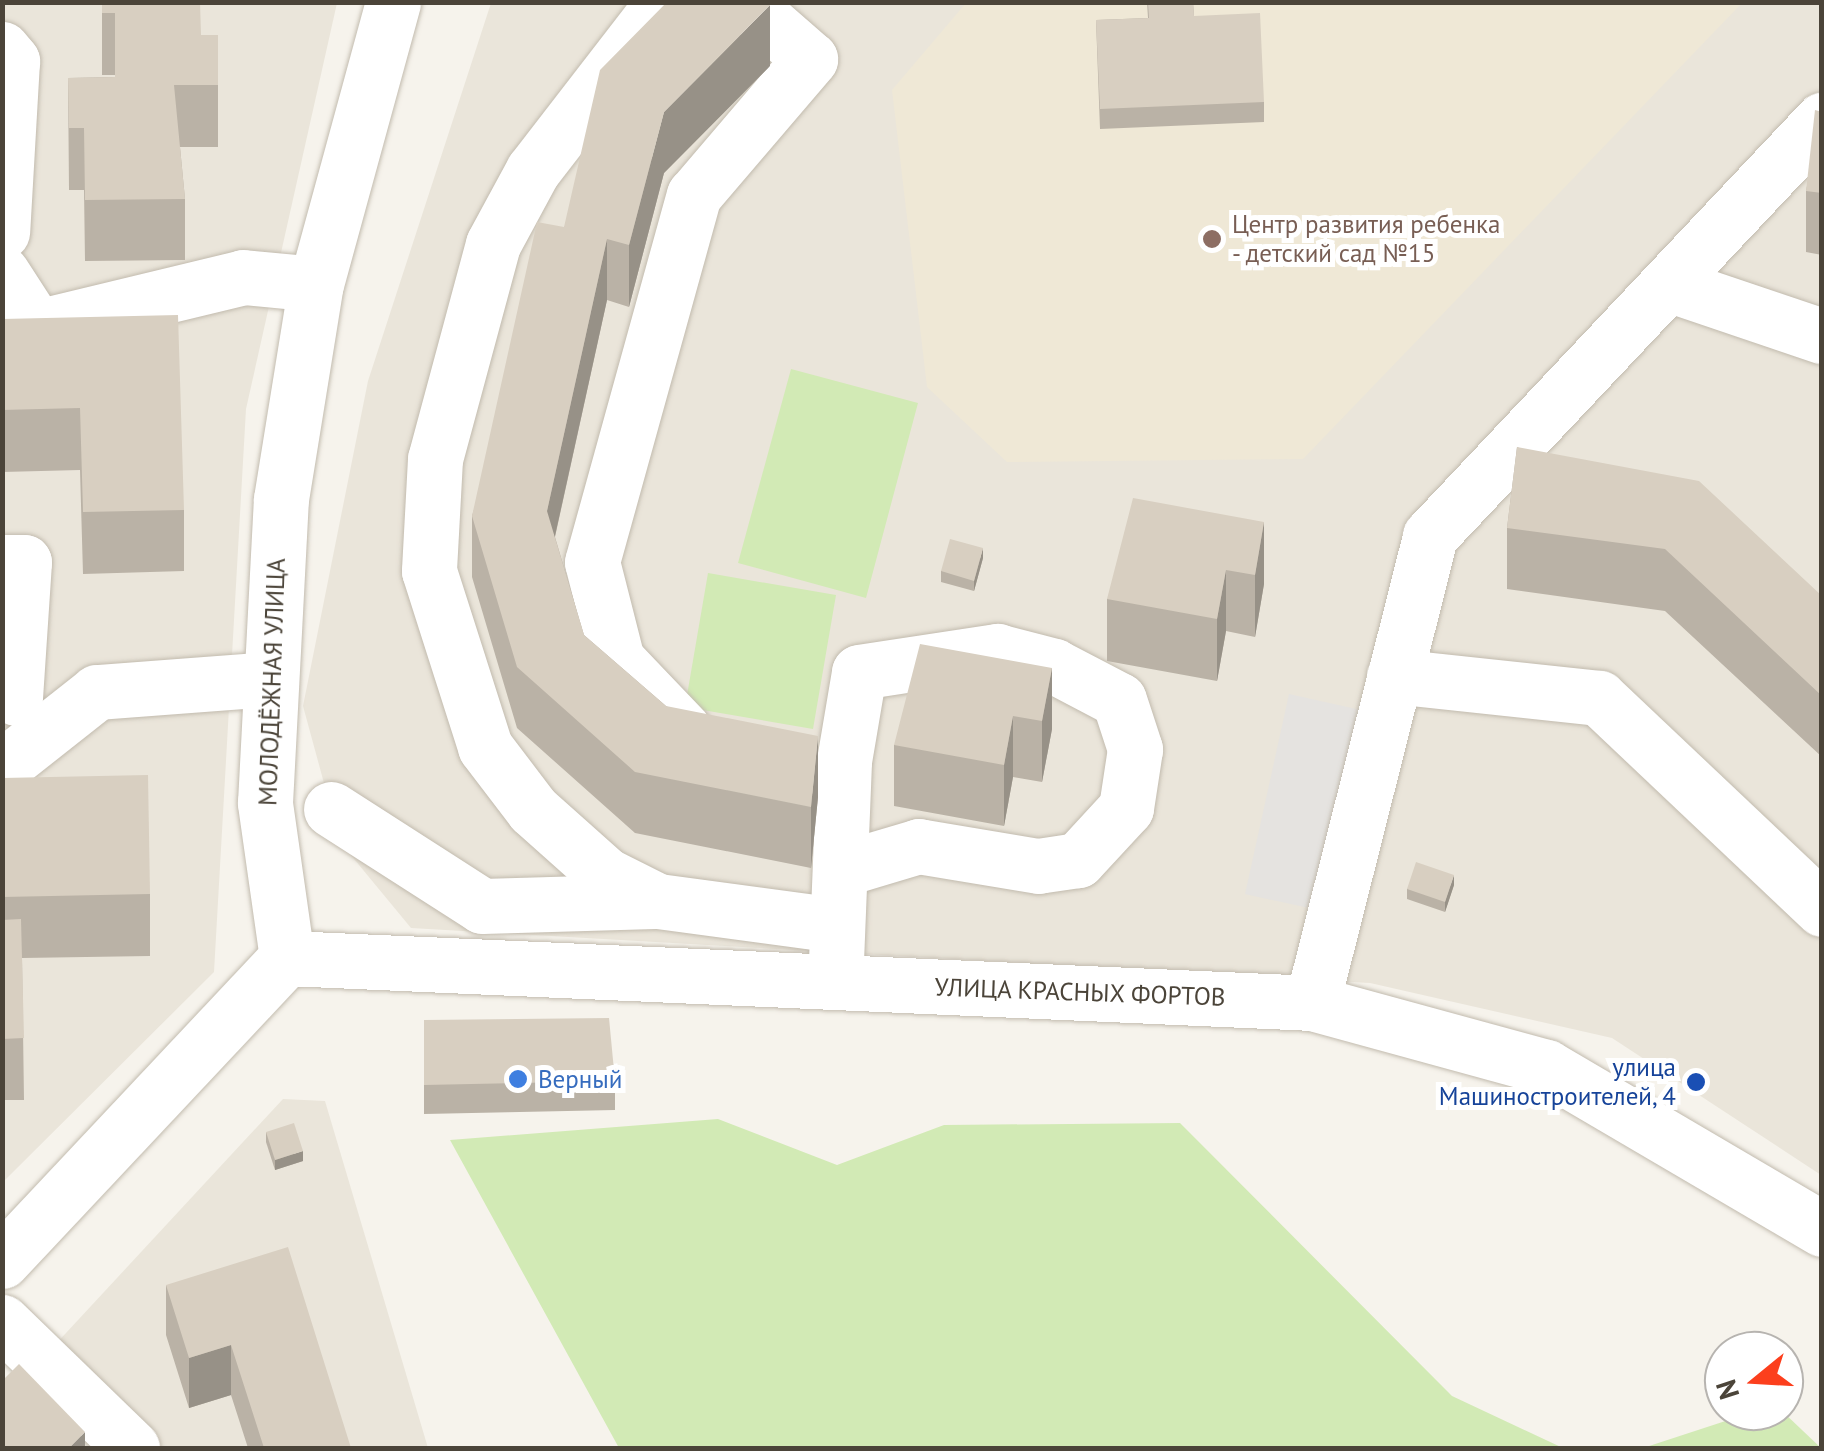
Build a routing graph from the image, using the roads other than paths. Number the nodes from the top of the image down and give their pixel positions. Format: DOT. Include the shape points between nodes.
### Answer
graph roads {
  1 [pos="392,2"];
  2 [pos="663,2"];
  3 [pos="745,2"];
  4 [pos="2,49"];
  5 [pos="1822,120"];
  6 [pos="2,232"];
  7 [pos="2,272"];
  8 [pos="316,284"];
  9 [pos="1674,286"];
  10 [pos="1822,336"];
  11 [pos="2,562"];
  12 [pos="1394,676"];
  13 [pos="268,679"];
  14 [pos="22,707"];
  15 [pos="737,740"];
  16 [pos="790,751"];
  17 [pos="844,761"];
  18 [pos="2,767"];
  19 [pos="331,810"];
  20 [pos="842,869"];
  21 [pos="658,901"];
  22 [pos="1822,909"];
  23 [pos="836,924"];
  24 [pos="287,958"];
  25 [pos="832,984"];
  26 [pos="1312,1003"];
  27 [pos="1822,1229"];
  28 [pos="2,1260"];
  29 [pos="2,1322"];
  30 [pos="132,1448"];
  1 -- 8 [label="street, МОЛОДЁЖНАЯ УЛИЦА"];
  2 -- 21 [label="street" via="533,170 493,244 435,458 429,571 485,747 533,810 591,862"];
  3 -- 15 [label="street" via="810,59 694,195 592,562 616,660 683,730"];
  4 -- 6 [label="street" via="12,61"];
  5 -- 9 [label="street"];
  7 -- 8 [label="street" via="37,327 243,277"];
  8 -- 13 [label="street, МОЛОДЁЖНАЯ УЛИЦА" via="281,498"];
  9 -- 10 [label="street"];
  9 -- 12 [label="street" via="1430,536"];
  11 -- 14 [label="street" via="24,562"];
  12 -- 22 [label="street" via="1600,698"];
  12 -- 26 [label="street"];
  13 -- 14 [label="street" via="97,692"];
  13 -- 24 [label="street, МОЛОДЁЖНАЯ УЛИЦА" via="265,803"];
  14 -- 18 [label="street"];
  16 -- 17 [label="street"];
  17 -- 20 [label="street"];
  17 -- 20 [label="street" via="859,672 997,651 1054,666 1119,700 1135,749 1126,808 1078,860 1038,866 920,846"];
  19 -- 21 [label="street" via="482,906"];
  20 -- 23 [label="street"];
  21 -- 23 [label="street"];
  23 -- 25 [label="street"];
  24 -- 25 [label="street, УЛИЦА КРАСНЫХ ФОРТОВ"];
  24 -- 28 [label="street"];
  25 -- 26 [label="street, УЛИЦА КРАСНЫХ ФОРТОВ"];
  26 -- 27 [label="street, УЛИЦА КРАСНЫХ ФОРТОВ" via="1546,1068"];
  29 -- 30 [label="street"];
}
